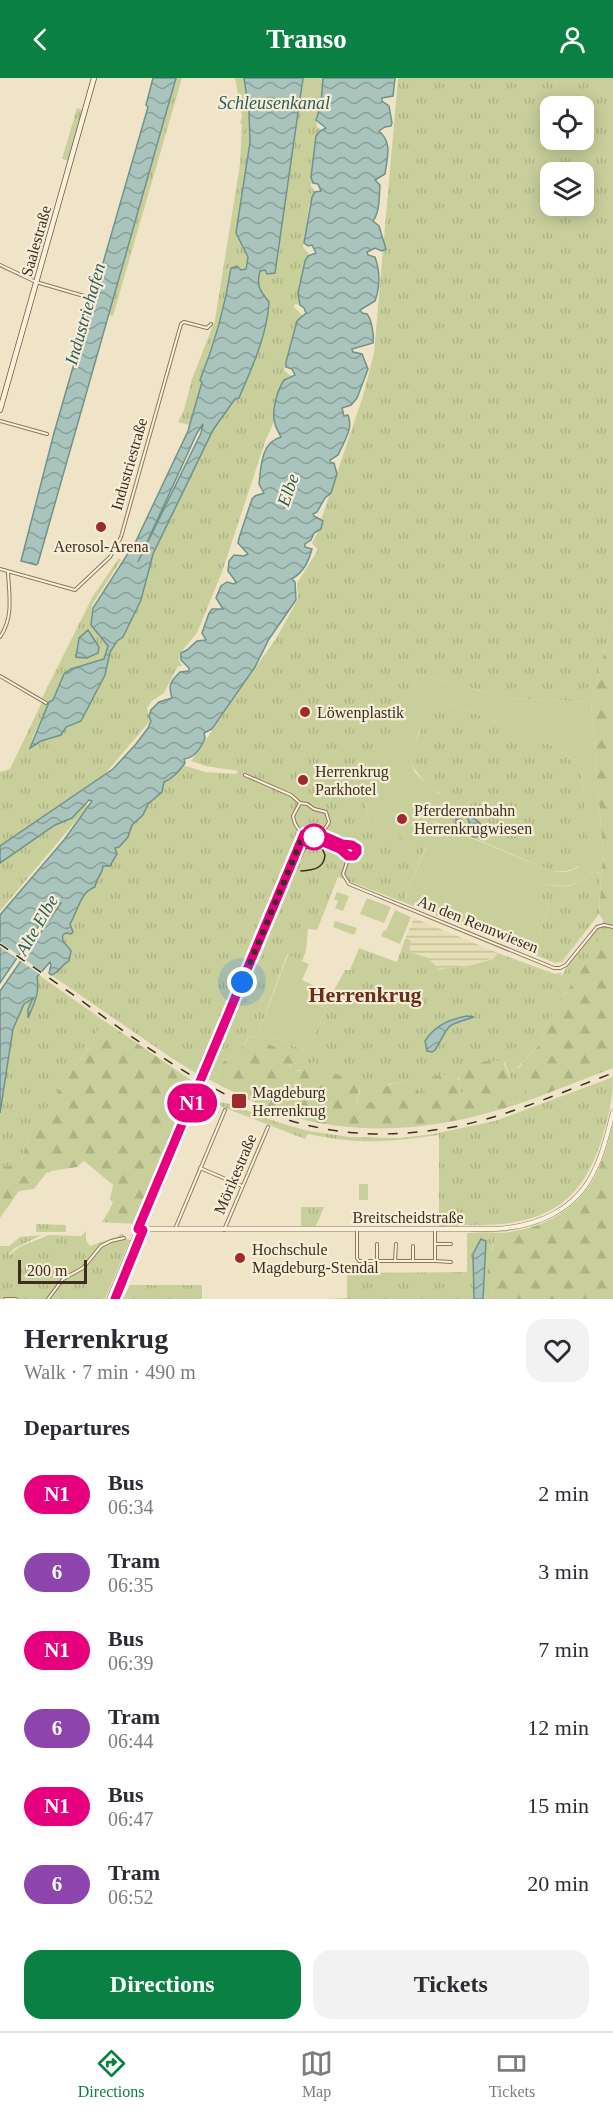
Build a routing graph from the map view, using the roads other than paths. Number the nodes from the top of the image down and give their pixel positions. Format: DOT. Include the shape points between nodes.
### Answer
graph roads {
  1 [pos="94,78"];
  2 [pos="0,265"];
  3 [pos="36,282"];
  4 [pos="84,296"];
  5 [pos="211,324"];
  6 [pos="0,410"];
  7 [pos="0,421"];
  8 [pos="47,434"];
  9 [pos="0,569"];
  10 [pos="8,572"];
  11 [pos="0,637"];
  12 [pos="0,676"];
  13 [pos="46,703"];
  14 [pos="245,775"];
  15 [pos="300,803"];
  16 [pos="306,834"];
  17 [pos="319,834"];
  18 [pos="349,856"];
  19 [pos="613,927"];
  20 [pos="225,1110"];
  21 [pos="613,1112"];
  22 [pos="268,1127"];
  23 [pos="200,1168"];
  24 [pos="242,1186"];
  25 [pos="435,1229"];
  26 [pos="141,1230"];
  27 [pos="175,1230"];
  28 [pos="224,1230"];
  29 [pos="357,1230"];
  30 [pos="124,1238"];
  31 [pos="377,1244"];
  32 [pos="396,1244"];
  33 [pos="435,1244"];
  34 [pos="452,1244"];
  35 [pos="413,1246"];
  36 [pos="377,1261"];
  37 [pos="395,1261"];
  38 [pos="413,1261"];
  39 [pos="435,1261"];
  40 [pos="451,1262"];
  41 [pos="5,1299"];
  42 [pos="16,1299"];
  43 [pos="48,1299"];
  44 [pos="109,1299"];
  45 [pos="115,1299"];
  1 -- 3 [label="main road, Saalestraße"];
  2 -- 3 [label="street"];
  3 -- 4 [label="street"];
  3 -- 6 [label="main road, Saalestraße"];
  5 -- 10 [label="street, Industriestraße" via="207,328 181,324 120,540 109,559 79,589 72,590"];
  7 -- 8 [label="street"];
  9 -- 10 [label="street"];
  10 -- 11 [label="street" via="10,612"];
  12 -- 13 [label="street"];
  14 -- 15 [label="street"];
  15 -- 16 [label="street" via="293,819"];
  15 -- 17 [label="street" via="327,813 328,824"];
  16 -- 17 [label="street"];
  16 -- 18 [label="street"];
  16 -- 26 [label="street"];
  17 -- 18 [label="street" via="355,846 357,854"];
  18 -- 19 [label="street, An den Rennwiesen" via="343,875 349,884 554,968 566,965 598,926"];
  20 -- 23 [label="street"];
  21 -- 25 [label="street, Breitscheidstraße" via="593,1173 577,1196 554,1214 513,1228"];
  22 -- 24 [label="street, Mörikestraße"];
  23 -- 24 [label="street"];
  23 -- 27 [label="street"];
  24 -- 28 [label="street, Mörikestraße"];
  25 -- 29 [label="street, Breitscheidstraße"];
  25 -- 33 [label="street"];
  26 -- 27 [label="street, Breitscheidstraße"];
  26 -- 44 [label="street"];
  26 -- 45 [label="street"];
  27 -- 28 [label="street, Breitscheidstraße"];
  28 -- 29 [label="street, Breitscheidstraße"];
  29 -- 36 [label="street" via="357,1260"];
  30 -- 43 [label="street" via="100,1247 84,1267 63,1279"];
  31 -- 36 [label="street"];
  32 -- 37 [label="street"];
  33 -- 34 [label="street"];
  33 -- 39 [label="street"];
  35 -- 38 [label="street"];
  36 -- 37 [label="street"];
  37 -- 38 [label="street"];
  38 -- 39 [label="street"];
  39 -- 40 [label="street"];
  41 -- 42 [label="street"];
}
